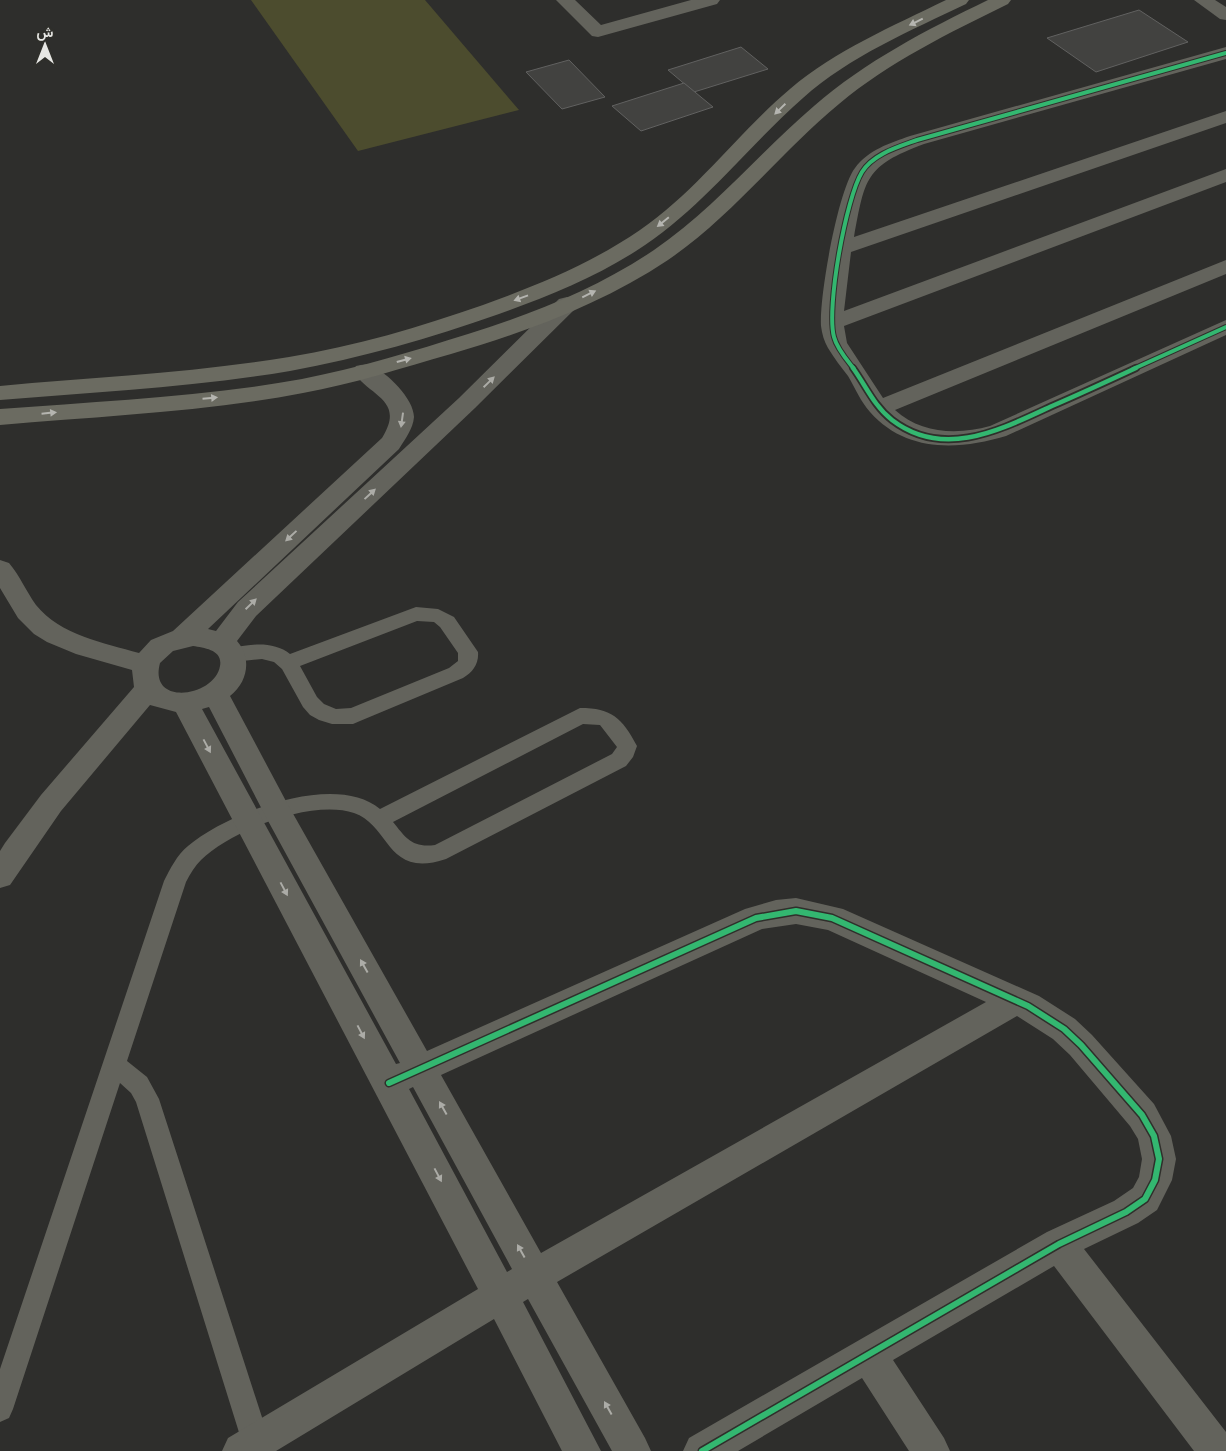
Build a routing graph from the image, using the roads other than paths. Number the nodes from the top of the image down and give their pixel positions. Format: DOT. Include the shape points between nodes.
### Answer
graph roads {
  1 [pos="565,0"];
  2 [pos="711,0"];
  3 [pos="960,0"];
  4 [pos="1002,0"];
  5 [pos="1203,0"];
  6 [pos="1226,15"];
  7 [pos="1220,54"];
  8 [pos="1226,118"];
  9 [pos="1226,175"];
  10 [pos="840,249"];
  11 [pos="1226,266"];
  12 [pos="568,304"];
  13 [pos="832,323"];
  14 [pos="1226,328"];
  15 [pos="364,371"];
  16 [pos="0,393"];
  17 [pos="879,408"];
  18 [pos="0,417"];
  19 [pos="0,569"];
  20 [pos="182,638"];
  21 [pos="227,649"];
  22 [pos="288,663"];
  23 [pos="147,677"];
  24 [pos="215,693"];
  25 [pos="184,703"];
  26 [pos="277,811"];
  27 [pos="380,819"];
  28 [pos="248,822"];
  29 [pos="0,876"];
  30 [pos="1015,1001"];
  31 [pos="114,1064"];
  32 [pos="421,1069"];
  33 [pos="389,1083"];
  34 [pos="1059,1244"];
  35 [pos="535,1276"];
  36 [pos="502,1295"];
  37 [pos="868,1355"];
  38 [pos="0,1409"];
  39 [pos="248,1447"];
  40 [pos="582,1451"];
  41 [pos="632,1451"];
  42 [pos="702,1451"];
  43 [pos="930,1451"];
  44 [pos="1217,1451"];
  1 -- 2 [label="street" via="598,32"];
  3 -- 16 [label="highway, one-way" via="852,53 798,92 664,222 620,252 531,294 414,334 288,364"];
  12 -- 4 [label="highway, one-way" via="658,257 692,232 807,122 880,64"];
  5 -- 6 [label="street"];
  7 -- 10 [label="street" via="917,140 886,152 857,180"];
  8 -- 10 [label="street"];
  9 -- 13 [label="street"];
  10 -- 13 [label="street"];
  11 -- 17 [label="street"];
  15 -- 12 [label="highway, one-way" via="469,343"];
  21 -- 12 [label="street, one-way" via="247,609"];
  13 -- 17 [label="street" via="834,338"];
  14 -- 17 [label="street" via="979,437 933,438 911,431"];
  18 -- 15 [label="highway, one-way" via="225,397 294,388"];
  15 -- 20 [label="street, one-way" via="393,395 402,408 404,419 391,444"];
  19 -- 23 [label="street" via="30,616 42,626"];
  20 -- 21 [label="street" via="203,637"];
  20 -- 23 [label="street" via="160,648"];
  21 -- 22 [label="lane" via="270,652"];
  21 -- 24 [label="street" via="234,665 232,675"];
  22 -- 22 [label="lane" via="319,712 340,717 353,716 456,673 469,658 447,622 427,614 405,617"];
  23 -- 25 [label="street" via="158,697"];
  23 -- 29 [label="street" via="19,844"];
  24 -- 25 [label="street"];
  24 -- 26 [label="street"];
  25 -- 28 [label="street, one-way"];
  26 -- 27 [label="lane" via="312,803 346,803 362,807"];
  26 -- 28 [label="lane"];
  32 -- 26 [label="street, one-way"];
  27 -- 27 [label="lane" via="408,851 416,855 438,853 619,760 627,746 607,720 599,716 580,716"];
  28 -- 31 [label="lane" via="206,843 182,867"];
  28 -- 33 [label="street, one-way"];
  30 -- 32 [label="street" via="832,918 796,912 776,913 756,918"];
  30 -- 34 [label="street" via="1046,1016 1081,1045 1142,1115 1154,1136 1159,1159 1156,1180 1145,1199 1126,1212"];
  30 -- 35 [label="street"];
  31 -- 38 [label="lane"];
  31 -- 39 [label="lane" via="139,1085 147,1099"];
  32 -- 33 [label="street"];
  35 -- 32 [label="street, one-way"];
  33 -- 36 [label="street, one-way"];
  34 -- 37 [label="street"];
  34 -- 44 [label="street"];
  35 -- 36 [label="street"];
  41 -- 35 [label="street, one-way"];
  36 -- 39 [label="street"];
  36 -- 40 [label="street"];
  37 -- 42 [label="street"];
  37 -- 43 [label="street"];
}
